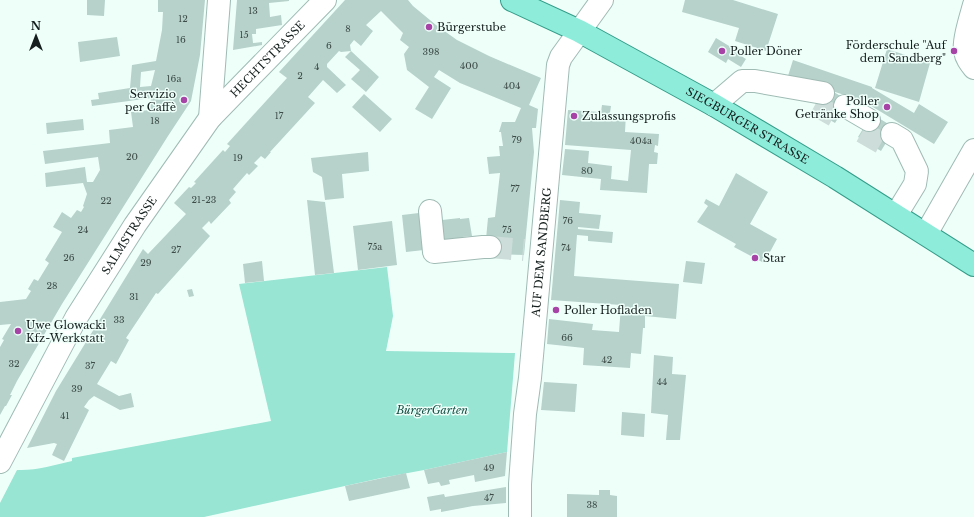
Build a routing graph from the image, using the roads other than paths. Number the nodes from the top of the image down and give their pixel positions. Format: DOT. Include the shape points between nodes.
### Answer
graph roads {
  1 [pos="219,0"];
  2 [pos="324,0"];
  3 [pos="512,0"];
  4 [pos="602,0"];
  5 [pos="974,5"];
  6 [pos="579,32"];
  7 [pos="974,68"];
  8 [pos="819,99"];
  9 [pos="714,105"];
  10 [pos="842,112"];
  11 [pos="210,118"];
  12 [pos="865,126"];
  13 [pos="888,140"];
  14 [pos="974,150"];
  15 [pos="430,212"];
  16 [pos="896,215"];
  17 [pos="926,234"];
  18 [pos="490,247"];
  19 [pos="974,265"];
  20 [pos="0,462"];
  21 [pos="520,517"];
  1 -- 11 [label="street"];
  2 -- 11 [label="street, HECHTSTRASSE"];
  3 -- 6 [label="main road, SIEGBURGER STRASSE"];
  4 -- 6 [label="street, AUF DEM SANDBERG"];
  5 -- 7 [label="street" via="964,50"];
  6 -- 9 [label="main road, SIEGBURGER STRASSE"];
  6 -- 21 [label="street, AUF DEM SANDBERG" via="558,65 533,251 530,378 525,414"];
  8 -- 9 [label="street" via="799,90 742,81"];
  9 -- 16 [label="main road, SIEGBURGER STRASSE"];
  10 -- 12 [label="street"];
  11 -- 20 [label="street, SALMSTRASSE" via="135,225 76,318"];
  13 -- 16 [label="street" via="898,154 917,171 915,184"];
  14 -- 17 [label="street"];
  15 -- 18 [label="street" via="434,252"];
  16 -- 17 [label="main road, SIEGBURGER STRASSE"];
  17 -- 19 [label="main road, SIEGBURGER STRASSE"];
}
